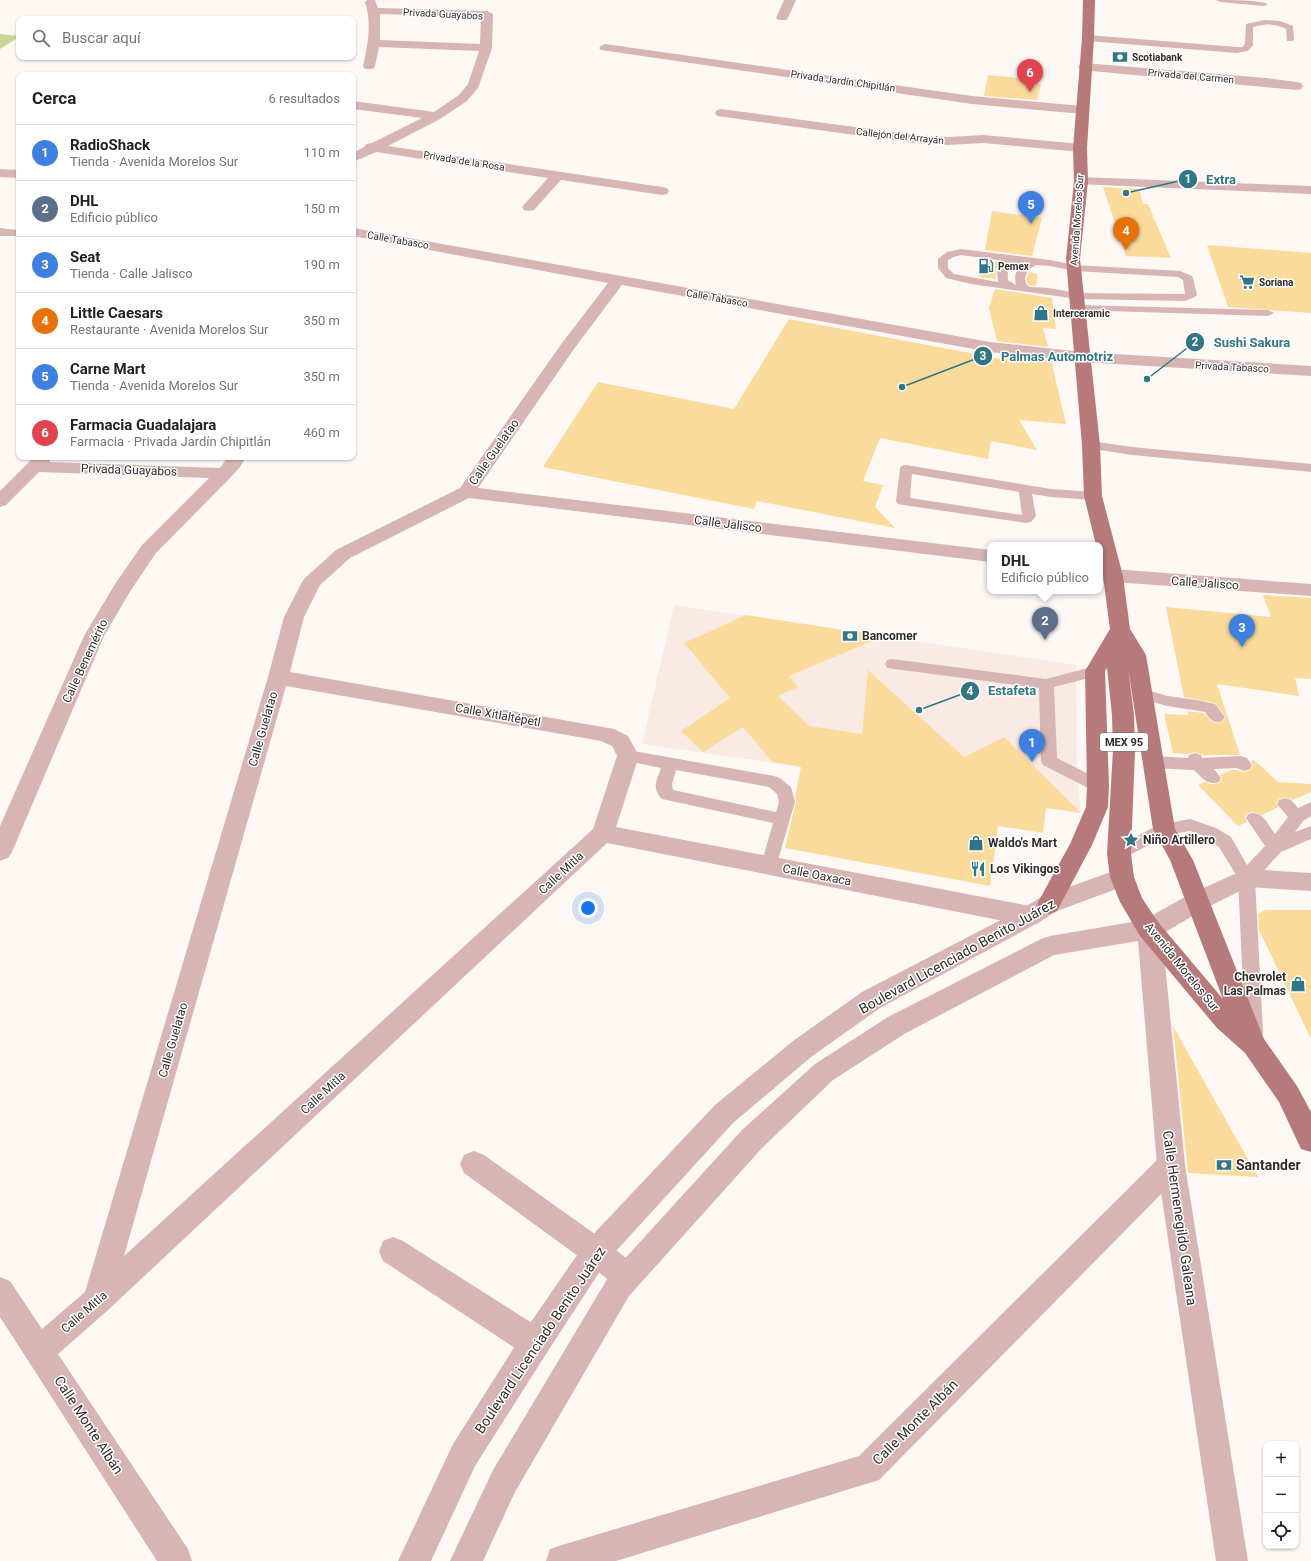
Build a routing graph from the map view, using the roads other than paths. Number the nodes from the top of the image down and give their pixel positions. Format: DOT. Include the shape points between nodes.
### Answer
graph roads {
  1 [pos="790,0"];
  2 [pos="1089,0"];
  3 [pos="1220,0"];
  4 [pos="1264,4"];
  5 [pos="782,18"];
  6 [pos="1088,38"];
  7 [pos="1290,39"];
  8 [pos="374,42"];
  9 [pos="486,48"];
  10 [pos="605,48"];
  11 [pos="369,66"];
  12 [pos="1084,68"];
  13 [pos="1297,86"];
  14 [pos="356,104"];
  15 [pos="1082,110"];
  16 [pos="721,113"];
  17 [pos="436,116"];
  18 [pos="371,147"];
  19 [pos="1080,148"];
  20 [pos="356,156"];
  21 [pos="0,173"];
  22 [pos="16,174"];
  23 [pos="557,176"];
  24 [pos="1081,181"];
  25 [pos="1311,190"];
  26 [pos="662,192"];
  27 [pos="529,207"];
  28 [pos="356,233"];
  29 [pos="972,254"];
  30 [pos="994,257"];
  31 [pos="1013,260"];
  32 [pos="1034,262"];
  33 [pos="1074,268"];
  34 [pos="618,280"];
  35 [pos="971,281"];
  36 [pos="989,284"];
  37 [pos="1011,287"];
  38 [pos="1027,290"];
  39 [pos="1077,302"];
  40 [pos="1268,313"];
  41 [pos="1082,357"];
  42 [pos="1311,371"];
  43 [pos="1091,445"];
  44 [pos="236,460"];
  45 [pos="38,462"];
  46 [pos="1311,468"];
  47 [pos="225,473"];
  48 [pos="1025,489"];
  49 [pos="466,492"];
  50 [pos="1093,496"];
  51 [pos="0,501"];
  52 [pos="1101,542"];
  53 [pos="1103,552"];
  54 [pos="987,556"];
  55 [pos="1107,575"];
  56 [pos="1311,590"];
  57 [pos="1120,629"];
  58 [pos="892,664"];
  59 [pos="1095,671"];
  60 [pos="278,677"];
  61 [pos="1046,684"];
  62 [pos="1141,693"];
  63 [pos="1167,701"];
  64 [pos="1180,715"];
  65 [pos="1217,717"];
  66 [pos="628,756"];
  67 [pos="1195,759"];
  68 [pos="1240,761"];
  69 [pos="1152,762"];
  70 [pos="671,763"];
  71 [pos="1213,778"];
  72 [pos="1098,786"];
  73 [pos="1285,804"];
  74 [pos="1311,808"];
  75 [pos="1297,817"];
  76 [pos="1254,818"];
  77 [pos="782,819"];
  78 [pos="1164,829"];
  79 [pos="1311,832"];
  80 [pos="603,833"];
  81 [pos="1275,846"];
  82 [pos="0,852"];
  83 [pos="769,866"];
  84 [pos="1120,866"];
  85 [pos="1246,878"];
  86 [pos="1311,882"];
  87 [pos="1198,901"];
  88 [pos="1039,910"];
  89 [pos="1149,930"];
  90 [pos="1254,1045"];
  91 [pos="1311,1140"];
  92 [pos="474,1164"];
  93 [pos="1171,1165"];
  94 [pos="394,1251"];
  95 [pos="596,1252"];
  96 [pos="627,1277"];
  97 [pos="0,1290"];
  98 [pos="97,1301"];
  99 [pos="534,1343"];
  100 [pos="40,1350"];
  101 [pos="176,1561"];
  102 [pos="414,1561"];
  103 [pos="466,1561"];
  104 [pos="562,1561"];
  105 [pos="1232,1561"];
  1 -- 5 [label="street"];
  2 -- 6 [label="main road, Avenida Morelos Sur / MEX 95"];
  3 -- 4 [label="lane"];
  6 -- 7 [label="lane" via="1237,50 1245,49 1249,45 1249,26 1265,21 1285,24 1290,28"];
  6 -- 12 [label="main road, Avenida Morelos Sur / MEX 95"];
  8 -- 9 [label="street"];
  8 -- 9 [label="street, Privada Guayabos" via="373,6 487,14"];
  8 -- 11 [label="street"];
  9 -- 17 [label="street, Privada Guayabos" via="474,85 462,98"];
  10 -- 15 [label="street, Privada Jardín Chipitlán" via="972,100"];
  12 -- 13 [label="street, Privada del Carmen"];
  12 -- 15 [label="main road, Avenida Morelos Sur / MEX 95"];
  14 -- 17 [label="street"];
  15 -- 19 [label="main road, Avenida Morelos Sur / MEX 95"];
  16 -- 19 [label="street, Callejón del Arrayán" via="914,139 984,139"];
  17 -- 18 [label="street, Privada Guayabos"];
  18 -- 20 [label="street"];
  18 -- 23 [label="street, Privada de la Rosa"];
  19 -- 24 [label="main road, Avenida Morelos Sur / MEX 95"];
  21 -- 22 [label="street"];
  23 -- 26 [label="street, Privada de la Rosa"];
  23 -- 27 [label="street"];
  24 -- 25 [label="street"];
  24 -- 33 [label="main road, Avenida Morelos Sur / MEX 95"];
  28 -- 34 [label="street, Calle Tabasco"];
  29 -- 30 [label="lane"];
  29 -- 35 [label="lane" via="967,258 965,266 966,276"];
  29 -- 35 [label="lane" via="951,254 943,258 942,268 950,276"];
  30 -- 31 [label="lane"];
  30 -- 36 [label="lane" via="987,261 983,269"];
  31 -- 32 [label="lane"];
  31 -- 37 [label="lane" via="1005,265 1001,275 1003,281"];
  32 -- 33 [label="lane"];
  32 -- 38 [label="lane" via="1023,268 1020,278 1021,286"];
  33 -- 39 [label="main road, Avenida Morelos Sur / MEX 95"];
  33 -- 39 [label="lane" via="1180,274 1188,278 1191,295 1185,298"];
  34 -- 41 [label="street, Calle Tabasco" via="990,347"];
  34 -- 49 [label="street, Calle Guelatao" via="568,346"];
  35 -- 36 [label="lane"];
  36 -- 37 [label="lane"];
  37 -- 38 [label="lane"];
  38 -- 39 [label="lane" via="1050,291"];
  39 -- 40 [label="lane"];
  39 -- 41 [label="main road, Avenida Morelos Sur / MEX 95"];
  41 -- 42 [label="street, Privada Tabasco"];
  41 -- 43 [label="main road, Avenida Morelos Sur / MEX 95"];
  43 -- 46 [label="lane"];
  43 -- 50 [label="main road, Avenida Morelos Sur / MEX 95"];
  44 -- 47 [label="street, Calle Benemérito"];
  45 -- 47 [label="street, Privada Guayabos"];
  45 -- 51 [label="street, Privada Guayabos"];
  47 -- 82 [label="street, Calle Benemérito" via="149,549 122,588 94,636"];
  48 -- 48 [label="lane" via="1029,516 1019,519 903,501 906,469"];
  48 -- 50 [label="lane"];
  49 -- 54 [label="street, Calle Jalisco"];
  49 -- 60 [label="street, Calle Guelatao" via="343,554 312,582 294,617"];
  50 -- 52 [label="main road, Avenida Morelos Sur / MEX 95"];
  53 -- 55 [label="main road, Avenida Morelos Sur / MEX 95"];
  55 -- 56 [label="street, Calle Jalisco"];
  55 -- 57 [label="main road, Avenida Morelos Sur / MEX 95"];
  57 -- 59 [label="main road"];
  57 -- 62 [label="main road, Avenida Morelos Sur / MEX 95" via="1136,655"];
  57 -- 84 [label="main road, Avenida Morelos Sur / MEX 95" via="1117,662 1124,750"];
  58 -- 61 [label="lane"];
  59 -- 61 [label="lane"];
  59 -- 72 [label="main road"];
  60 -- 66 [label="street, Calle Xitlaltépetl" via="606,734 620,741"];
  60 -- 98 [label="street, Calle Guelatao"];
  61 -- 72 [label="lane" via="1049,761"];
  62 -- 63 [label="lane"];
  62 -- 69 [label="main road, Avenida Morelos Sur / MEX 95"];
  63 -- 64 [label="lane" via="1176,707"];
  63 -- 65 [label="lane" via="1210,708"];
  66 -- 70 [label="lane"];
  66 -- 80 [label="street"];
  67 -- 68 [label="lane"];
  67 -- 69 [label="lane"];
  67 -- 71 [label="lane"];
  69 -- 78 [label="main road, Avenida Morelos Sur / MEX 95"];
  70 -- 77 [label="lane" via="774,782 785,791 787,802"];
  70 -- 77 [label="lane" via="664,784 664,791 668,795"];
  72 -- 88 [label="main road" via="1097,807 1081,845"];
  73 -- 75 [label="lane"];
  74 -- 75 [label="lane"];
  75 -- 81 [label="lane"];
  76 -- 81 [label="lane"];
  77 -- 83 [label="lane"];
  78 -- 84 [label="lane"];
  78 -- 85 [label="lane" via="1190,825 1210,832 1225,842"];
  78 -- 87 [label="main road, Avenida Morelos Sur / MEX 95" via="1181,860"];
  79 -- 81 [label="lane"];
  80 -- 83 [label="street, Calle Oaxaca"];
  80 -- 98 [label="street, Calle Mitla"];
  81 -- 85 [label="lane"];
  83 -- 88 [label="street, Calle Oaxaca"];
  84 -- 88 [label="street, Boulevard Licenciado Benito Juárez"];
  84 -- 89 [label="main road, Avenida Morelos Sur / MEX 95" via="1132,902"];
  85 -- 86 [label="street"];
  85 -- 87 [label="street"];
  85 -- 90 [label="lane"];
  87 -- 89 [label="street"];
  87 -- 90 [label="main road, Avenida Morelos Sur / MEX 95"];
  88 -- 95 [label="street, Boulevard Licenciado Benito Juárez" via="871,1000 802,1049 724,1114"];
  89 -- 90 [label="main road, Avenida Morelos Sur / MEX 95" via="1226,1020"];
  89 -- 93 [label="street, Calle Hermenegildo Galeana"];
  89 -- 96 [label="street" via="1050,946 897,1025 824,1072 752,1139"];
  90 -- 91 [label="main road, MEX 95" via="1288,1094"];
  92 -- 95 [label="street"];
  93 -- 104 [label="street, Calle Monte Albán" via="868,1468"];
  93 -- 105 [label="street, Calle Hermenegildo Galeana"];
  94 -- 99 [label="street"];
  95 -- 96 [label="street"];
  95 -- 99 [label="street, Boulevard Licenciado Benito Juárez"];
  96 -- 103 [label="street" via="619,1286 504,1481"];
  97 -- 100 [label="street, Calle Monte Albán"];
  98 -- 100 [label="street, Calle Mitla"];
  99 -- 102 [label="street, Boulevard Licenciado Benito Juárez" via="464,1456"];
  100 -- 101 [label="street, Calle Monte Albán"];
}
